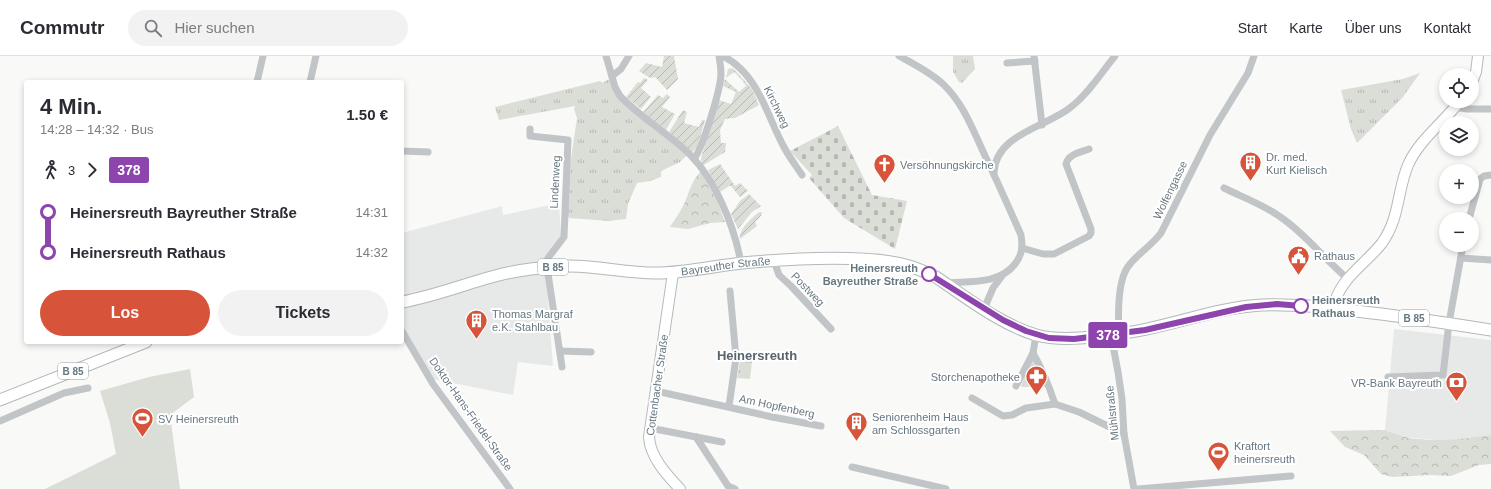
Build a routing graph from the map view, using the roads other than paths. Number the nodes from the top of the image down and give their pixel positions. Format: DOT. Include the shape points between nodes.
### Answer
graph roads {
  1 [pos="262,56"];
  2 [pos="316,56"];
  3 [pos="606,56"];
  4 [pos="629,56"];
  5 [pos="719,56"];
  6 [pos="723,56"];
  7 [pos="899,56"];
  8 [pos="1115,56"];
  9 [pos="1254,56"];
  10 [pos="1478,56"];
  11 [pos="1034,58"];
  12 [pos="1007,63"];
  13 [pos="1476,68"];
  14 [pos="612,76"];
  15 [pos="257,80"];
  16 [pos="310,80"];
  17 [pos="1454,108"];
  18 [pos="1464,108"];
  19 [pos="1491,109"];
  20 [pos="1042,124"];
  21 [pos="530,129"];
  22 [pos="1089,149"];
  23 [pos="404,151"];
  24 [pos="428,152"];
  25 [pos="694,159"];
  26 [pos="994,173"];
  27 [pos="802,175"];
  28 [pos="1491,175"];
  29 [pos="1224,188"];
  30 [pos="1471,212"];
  31 [pos="1022,248"];
  32 [pos="1461,252"];
  33 [pos="1460,258"];
  34 [pos="1491,260"];
  35 [pos="774,261"];
  36 [pos="741,263"];
  37 [pos="547,267"];
  38 [pos="673,273"];
  39 [pos="1003,276"];
  40 [pos="1348,279"];
  41 [pos="945,284"];
  42 [pos="730,291"];
  43 [pos="404,302"];
  44 [pos="1334,308"];
  45 [pos="984,309"];
  46 [pos="1449,323"];
  47 [pos="831,329"];
  48 [pos="1491,330"];
  49 [pos="404,334"];
  50 [pos="1036,334"];
  51 [pos="1115,334"];
  52 [pos="141,344"];
  53 [pos="560,351"];
  54 [pos="591,352"];
  55 [pos="1033,353"];
  56 [pos="562,368"];
  57 [pos="1388,378"];
  58 [pos="1016,386"];
  59 [pos="88,388"];
  60 [pos="656,391"];
  61 [pos="972,398"];
  62 [pos="0,400"];
  63 [pos="1055,404"];
  64 [pos="729,406"];
  65 [pos="0,421"];
  66 [pos="821,426"];
  67 [pos="650,428"];
  68 [pos="1124,434"];
  69 [pos="696,437"];
  70 [pos="722,442"];
  71 [pos="852,467"];
  72 [pos="1291,476"];
  73 [pos="930,487"];
  74 [pos="510,489"];
  75 [pos="680,489"];
  76 [pos="735,489"];
  77 [pos="946,489"];
  78 [pos="1134,489"];
  79 [pos="1138,489"];
  1 -- 15 [label="street"];
  2 -- 16 [label="street"];
  3 -- 14 [label="street"];
  4 -- 14 [label="street" via="621,69"];
  5 -- 25 [label="street" via="721,75 718,88 700,149"];
  6 -- 27 [label="street, Kirchweg" via="741,68 752,81 785,150"];
  7 -- 26 [label="street" via="934,77 957,100 969,119"];
  8 -- 20 [label="street" via="1078,100 1067,110"];
  9 -- 51 [label="street, Wolfengasse" via="1248,73 1210,135 1161,233 1125,272"];
  10 -- 13 [label="street"];
  11 -- 12 [label="street"];
  11 -- 20 [label="street"];
  14 -- 25 [label="street" via="615,88 623,98"];
  17 -- 40 [label="street" via="1413,156 1404,177 1397,211 1389,232"];
  18 -- 19 [label="street"];
  20 -- 26 [label="street" via="1022,133 1008,144 996,162"];
  21 -- 37 [label="street, Lindenweg" via="530,136 568,140 564,237 548,258"];
  22 -- 31 [label="street" via="1070,157 1066,164 1091,228 1090,235 1054,254 1043,254"];
  23 -- 24 [label="street"];
  25 -- 36 [label="street" via="708,178 722,205"];
  26 -- 31 [label="street" via="1021,235"];
  28 -- 30 [label="street" via="1480,179"];
  29 -- 40 [label="street" via="1280,216"];
  31 -- 39 [label="street" via="1017,261"];
  32 -- 33 [label="street"];
  33 -- 34 [label="street"];
  33 -- 46 [label="street"];
  35 -- 36 [label="main road, Bayreuther Straße / B 85"];
  35 -- 41 [label="main road, Bayreuther Straße / B 85" via="836,259 891,262 925,272"];
  35 -- 47 [label="street, Postweg" via="779,275"];
  36 -- 38 [label="main road, Bayreuther Straße / B 85"];
  37 -- 38 [label="main road, Bayreuther Straße / B 85"];
  37 -- 43 [label="main road, Bayreuther Straße / B 85" via="509,272"];
  37 -- 53 [label="street"];
  38 -- 60 [label="street, Cottenbacher Straße"];
  39 -- 41 [label="street"];
  39 -- 45 [label="street" via="993,288"];
  40 -- 44 [label="street" via="1336,296"];
  41 -- 45 [label="main road, Bayreuther Straße / B 85"];
  42 -- 64 [label="street, Am Hopfenberg" via="736,358"];
  44 -- 46 [label="main road, B 85"];
  44 -- 51 [label="main road, B 85" via="1260,305"];
  45 -- 50 [label="main road, Bayreuther Straße / B 85"];
  46 -- 48 [label="main road, B 85"];
  46 -- 57 [label="street" via="1443,375"];
  49 -- 74 [label="street, Doktor-Hans-Friedel-Straße" via="433,384"];
  50 -- 51 [label="main road, B 85" via="1060,339"];
  50 -- 55 [label="street"];
  51 -- 68 [label="street, Mühlstraße"];
  52 -- 62 [label="main road, B 85"];
  53 -- 54 [label="street"];
  53 -- 56 [label="street"];
  55 -- 58 [label="street"];
  55 -- 63 [label="street" via="1047,378"];
  59 -- 65 [label="street" via="64,393"];
  60 -- 64 [label="street, Am Hopfenberg"];
  60 -- 67 [label="street, Cottenbacher Straße"];
  61 -- 63 [label="street" via="1003,416 1012,415 1026,408"];
  63 -- 68 [label="street"];
  64 -- 66 [label="street, Am Hopfenberg"];
  67 -- 69 [label="street"];
  67 -- 75 [label="street, Cottenbacher Straße" via="651,449"];
  68 -- 78 [label="street, Mühlstraße"];
  69 -- 70 [label="street"];
  69 -- 76 [label="street" via="728,486"];
  71 -- 73 [label="street"];
  72 -- 79 [label="street"];
  73 -- 77 [label="street"];
}
